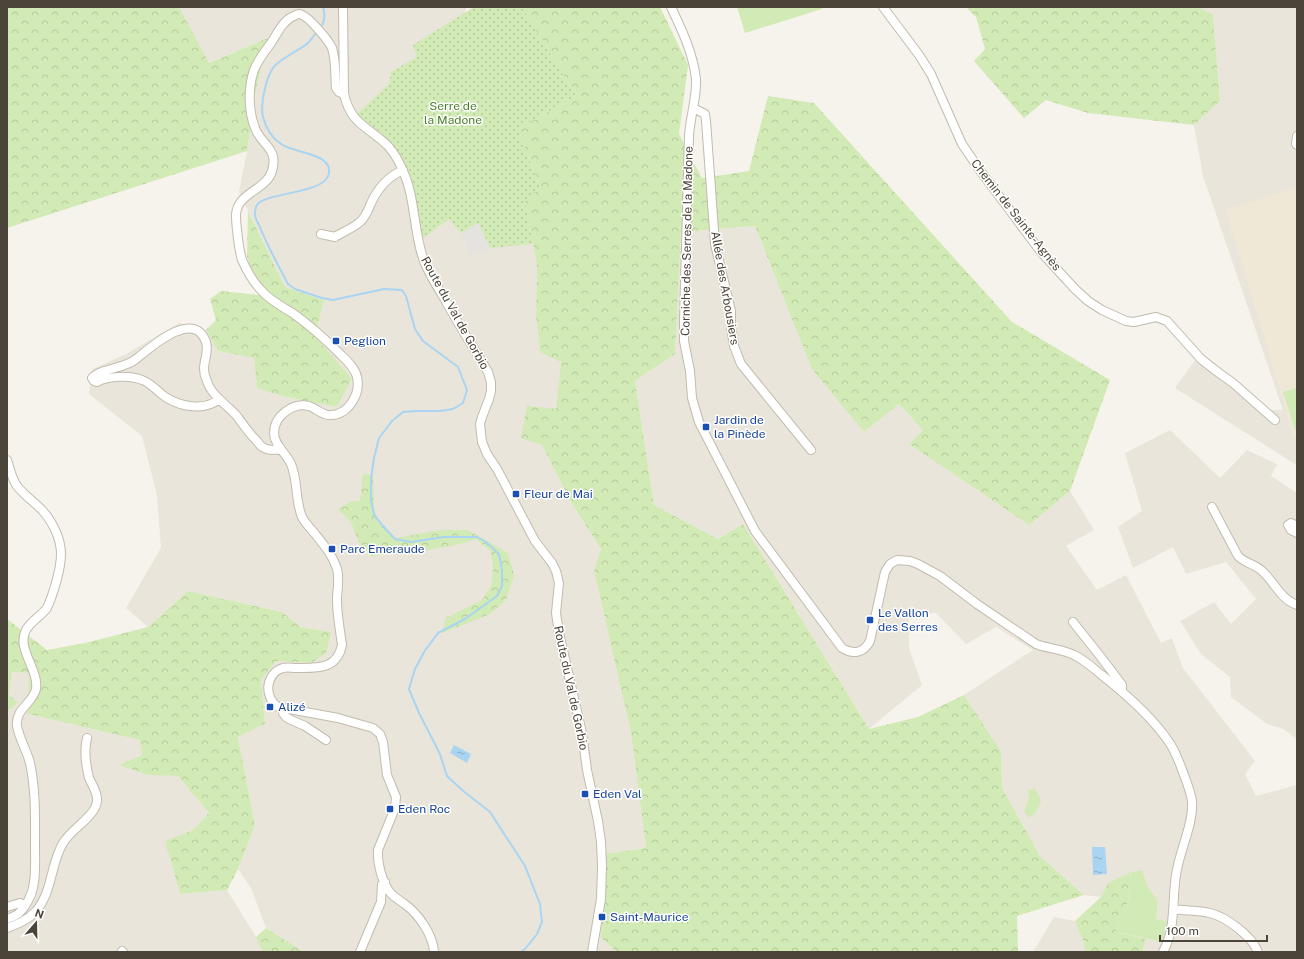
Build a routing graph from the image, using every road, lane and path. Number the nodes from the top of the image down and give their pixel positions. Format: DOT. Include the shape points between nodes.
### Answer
graph roads {
  1 [pos="343,7"];
  2 [pos="671,7"];
  3 [pos="883,7"];
  4 [pos="344,94"];
  5 [pos="693,108"];
  6 [pos="1297,136"];
  7 [pos="1297,145"];
  8 [pos="403,170"];
  9 [pos="322,234"];
  10 [pos="219,399"];
  11 [pos="1275,420"];
  12 [pos="281,449"];
  13 [pos="811,450"];
  14 [pos="7,460"];
  15 [pos="1212,506"];
  16 [pos="1297,526"];
  17 [pos="1297,533"];
  18 [pos="1297,605"];
  19 [pos="1073,622"];
  20 [pos="1122,691"];
  21 [pos="283,708"];
  22 [pos="87,738"];
  23 [pos="326,740"];
  24 [pos="385,882"];
  25 [pos="25,905"];
  26 [pos="7,907"];
  27 [pos="1172,909"];
  28 [pos="7,920"];
  29 [pos="7,928"];
  30 [pos="360,952"];
  31 [pos="434,952"];
  32 [pos="592,952"];
  33 [pos="1163,952"];
  34 [pos="1258,952"];
  1 -- 4 [label="street, Route du Val de Gorbio"];
  2 -- 5 [label="street, Corniche des Serres de la Madone" via="693,63 696,79"];
  3 -- 11 [label="street, Chemin de Sainte-Agnès" via="931,74 962,144 979,169 1041,252 1075,289 1102,310 1126,321 1134,322 1156,317 1167,321 1202,358"];
  4 -- 8 [label="street, Route du Val de Gorbio" via="353,116 388,147"];
  4 -- 12 [label="street" via="336,88 333,50 330,43 305,16 300,14 288,19 259,61 250,88 254,127 271,150 273,163 272,171 264,183 242,199 238,206 236,214 242,259 262,292 296,315 332,346 357,374 358,383 354,400 339,413 324,414 309,406 300,405 282,414 274,432"];
  5 -- 13 [label="street, Allée des Arbousiers" via="705,114 715,244 731,310 734,346 741,364"];
  5 -- 20 [label="street, Corniche des Serres de la Madone" via="684,320 684,341 692,398 699,422 755,531 784,571 842,648 848,652 855,653 868,646 885,572 890,564 904,559 940,576 1036,644 1066,652 1083,660"];
  6 -- 7 [label="street"];
  8 -- 9 [label="street" via="388,178 383,184 360,223 335,237"];
  8 -- 32 [label="street, Route du Val de Gorbio" via="424,261 490,377 491,391 480,424 482,442 535,541 552,563 559,583 556,613 559,633 582,733 601,842 601,898"];
  10 -- 10 [label="street" via="212,404 189,406 168,399 143,380 114,377 97,382 92,378 130,363 169,335 191,328 199,332 206,342 204,370 207,383"];
  10 -- 12 [label="street" via="262,447 270,450"];
  12 -- 21 [label="street" via="293,468 304,520 321,541 337,568 337,602 342,645 341,652 331,664 314,668 285,668 275,672 268,688 274,704"];
  14 -- 25 [label="street" via="17,486 50,521 58,536 61,554 50,601 43,613 25,631 24,640 36,688 34,696 22,708 17,725 30,762 35,788 35,873 33,888"];
  15 -- 18 [label="street" via="1238,556 1262,571 1283,596"];
  16 -- 17 [label="street" via="1291,523 1288,525"];
  19 -- 20 [label="street" via="1122,685"];
  20 -- 27 [label="street, Corniche des Serres de la Madone" via="1170,742 1192,801 1191,815 1175,876"];
  21 -- 23 [label="street" via="286,717"];
  21 -- 24 [label="street" via="338,718 373,728 380,734 387,775 396,797 395,808 377,857"];
  22 -- 29 [label="street" via="85,746 89,778 97,802 94,809 63,843 46,895 36,911 24,921"];
  24 -- 30 [label="street" via="381,888 381,902"];
  24 -- 31 [label="street" via="390,892 418,916"];
  25 -- 26 [label="street" via="20,903"];
  25 -- 28 [label="street" via="18,914"];
  27 -- 33 [label="street, Corniche des Serres de la Madone" via="1170,934"];
  27 -- 34 [label="street" via="1216,915 1240,930"];
}
